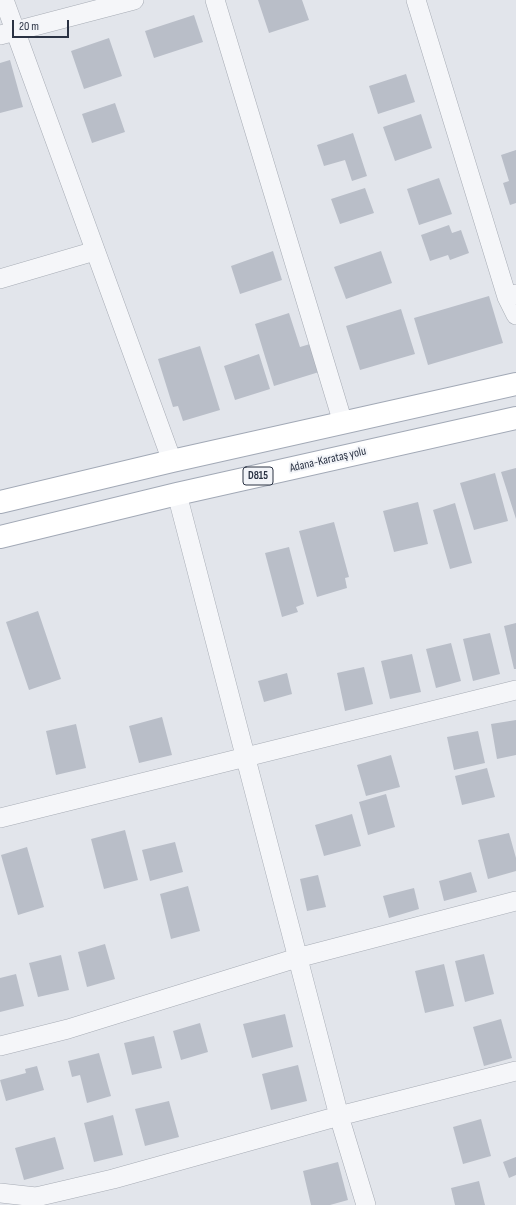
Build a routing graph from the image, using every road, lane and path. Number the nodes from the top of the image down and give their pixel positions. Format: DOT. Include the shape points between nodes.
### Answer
graph roads {
  1 [pos="4,0"];
  2 [pos="134,0"];
  3 [pos="216,0"];
  4 [pos="416,0"];
  5 [pos="8,33"];
  6 [pos="95,251"];
  7 [pos="0,279"];
  8 [pos="512,295"];
  9 [pos="516,315"];
  10 [pos="516,384"];
  11 [pos="516,418"];
  12 [pos="343,423"];
  13 [pos="172,461"];
  14 [pos="177,494"];
  15 [pos="0,502"];
  16 [pos="0,538"];
  17 [pos="516,690"];
  18 [pos="245,758"];
  19 [pos="0,818"];
  20 [pos="516,901"];
  21 [pos="298,958"];
  22 [pos="0,1046"];
  23 [pos="516,1071"];
  24 [pos="339,1116"];
  25 [pos="0,1193"];
  26 [pos="366,1205"];
  1 -- 5 [label="street"];
  2 -- 5 [label="street"];
  3 -- 12 [label="street"];
  4 -- 8 [label="street"];
  5 -- 6 [label="street"];
  6 -- 7 [label="street"];
  6 -- 13 [label="street"];
  8 -- 9 [label="street"];
  10 -- 12 [label="main road"];
  11 -- 14 [label="main road, Adana-Karataş yolu / D815"];
  12 -- 13 [label="main road"];
  13 -- 15 [label="main road"];
  14 -- 16 [label="main road, Adana-Karataş yolu / D815"];
  14 -- 18 [label="street"];
  17 -- 18 [label="street"];
  18 -- 19 [label="street"];
  18 -- 21 [label="street"];
  20 -- 21 [label="street"];
  21 -- 22 [label="street" via="68,1029"];
  21 -- 24 [label="street"];
  23 -- 24 [label="street"];
  24 -- 25 [label="street" via="113,1179 36,1197"];
  24 -- 26 [label="street"];
}
